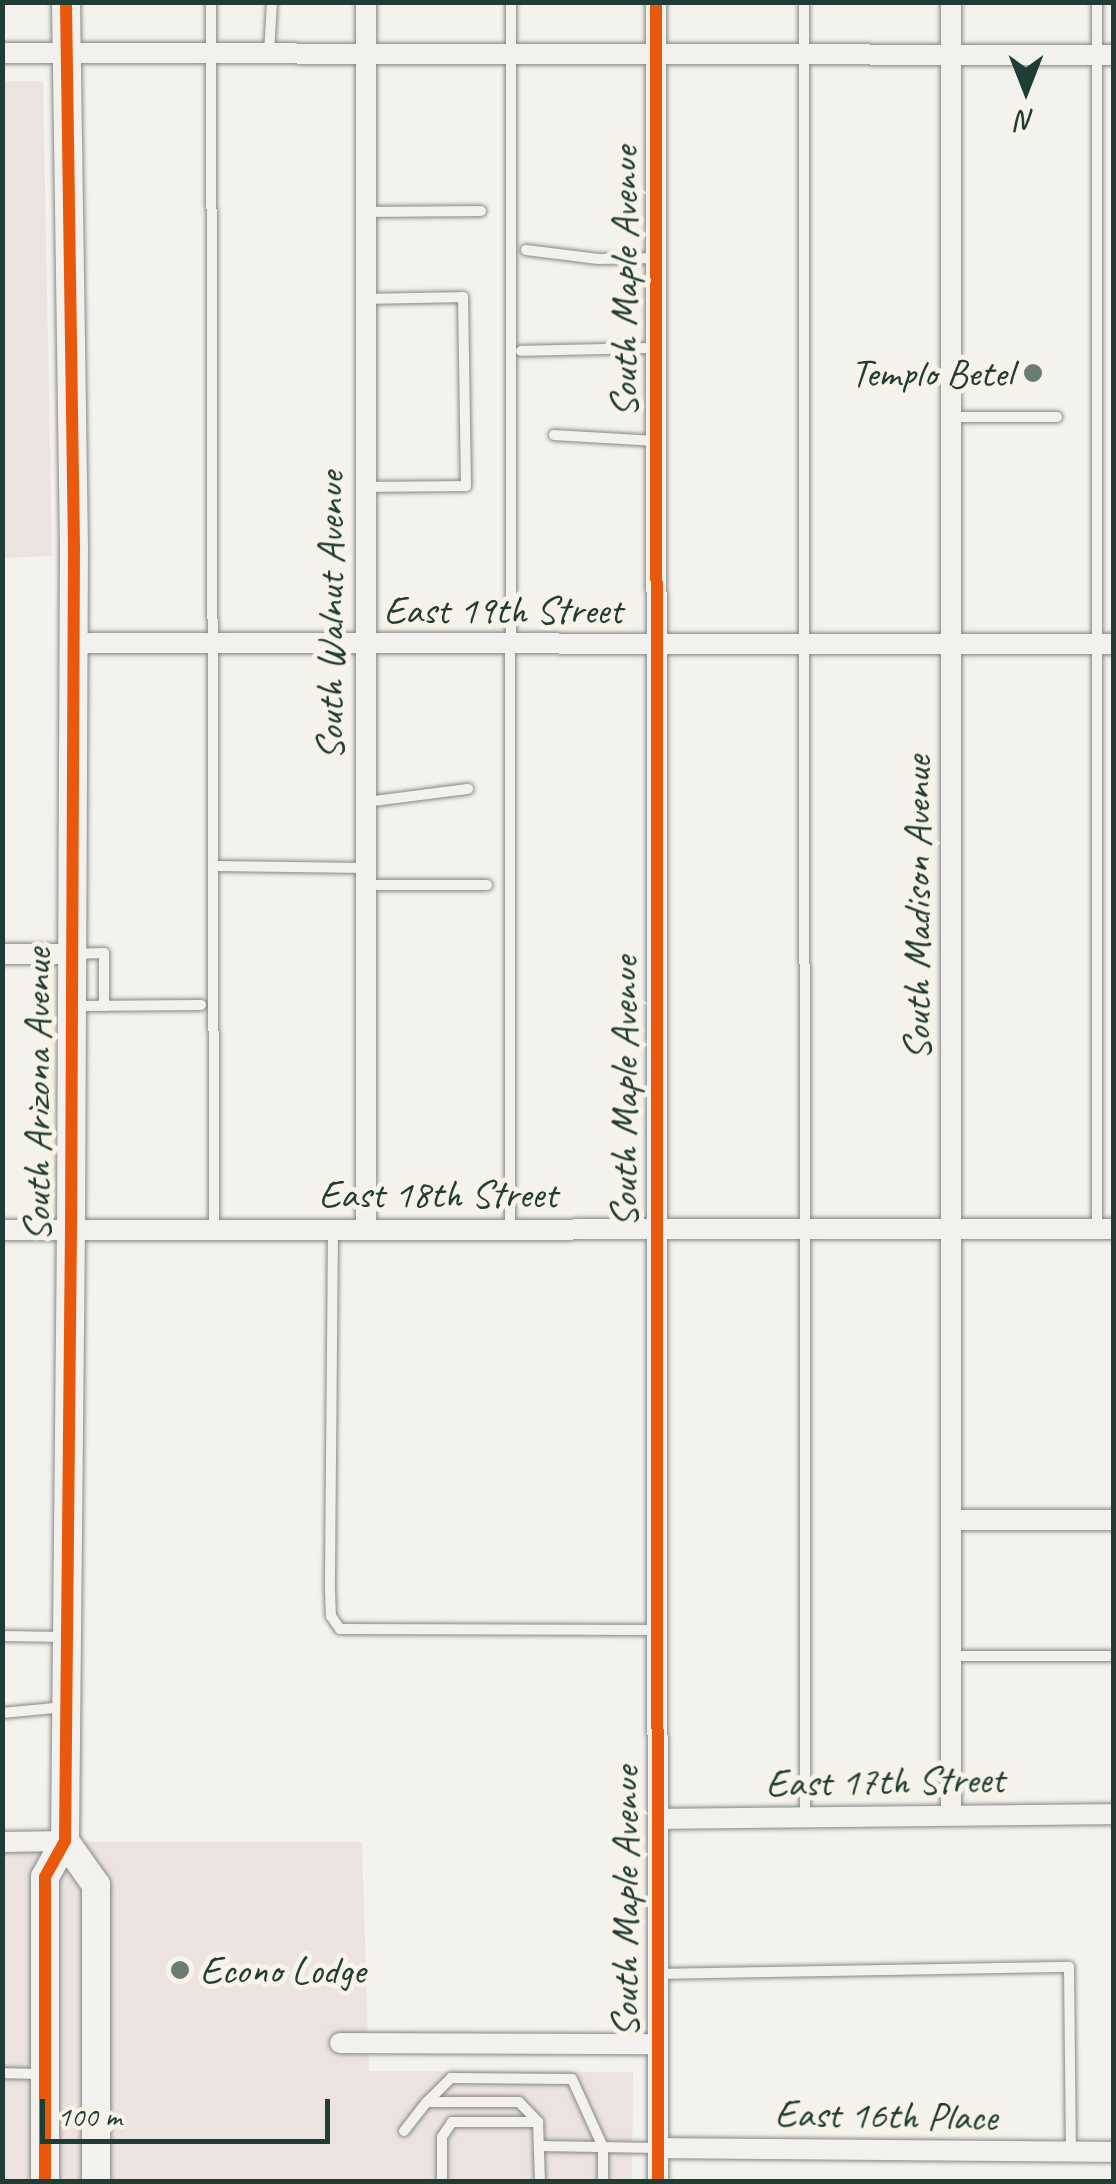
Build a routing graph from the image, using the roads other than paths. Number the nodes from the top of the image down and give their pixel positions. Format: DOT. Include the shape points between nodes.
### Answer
graph roads {
  1 [pos="66,2"];
  2 [pos="211,2"];
  3 [pos="272,2"];
  4 [pos="366,2"];
  5 [pos="511,2"];
  6 [pos="656,2"];
  7 [pos="804,2"];
  8 [pos="952,2"];
  9 [pos="1097,2"];
  10 [pos="2,53"];
  11 [pos="66,53"];
  12 [pos="211,54"];
  13 [pos="269,54"];
  14 [pos="366,54"];
  15 [pos="511,54"];
  16 [pos="656,54"];
  17 [pos="804,54"];
  18 [pos="951,54"];
  19 [pos="1105,55"];
  20 [pos="481,211"];
  21 [pos="366,212"];
  22 [pos="526,250"];
  23 [pos="656,258"];
  24 [pos="366,299"];
  25 [pos="656,348"];
  26 [pos="521,350"];
  27 [pos="1057,417"];
  28 [pos="951,418"];
  29 [pos="554,435"];
  30 [pos="656,441"];
  31 [pos="365,487"];
  32 [pos="73,643"];
  33 [pos="216,643"];
  34 [pos="364,644"];
  35 [pos="1106,644"];
  36 [pos="951,645"];
  37 [pos="510,646"];
  38 [pos="656,646"];
  39 [pos="804,646"];
  40 [pos="468,789"];
  41 [pos="366,802"];
  42 [pos="216,866"];
  43 [pos="366,877"];
  44 [pos="487,885"];
  45 [pos="2,954"];
  46 [pos="69,954"];
  47 [pos="201,1005"];
  48 [pos="69,1006"];
  49 [pos="104,1006"];
  50 [pos="1106,1229"];
  51 [pos="2,1230"];
  52 [pos="71,1230"];
  53 [pos="214,1230"];
  54 [pos="333,1230"];
  55 [pos="366,1230"];
  56 [pos="510,1230"];
  57 [pos="657,1230"];
  58 [pos="805,1230"];
  59 [pos="952,1230"];
  60 [pos="952,1520"];
  61 [pos="1114,1520"];
  62 [pos="657,1630"];
  63 [pos="2,1636"];
  64 [pos="66,1637"];
  65 [pos="954,1656"];
  66 [pos="1114,1656"];
  67 [pos="66,1707"];
  68 [pos="2,1713"];
  69 [pos="951,1814"];
  70 [pos="1114,1814"];
  71 [pos="805,1816"];
  72 [pos="658,1819"];
  73 [pos="65,1841"];
  74 [pos="2,1842"];
  75 [pos="658,1974"];
  76 [pos="340,2043"];
  77 [pos="658,2044"];
  78 [pos="2,2073"];
  79 [pos="45,2074"];
  80 [pos="428,2102"];
  81 [pos="538,2122"];
  82 [pos="404,2131"];
  83 [pos="540,2146"];
  84 [pos="603,2147"];
  85 [pos="658,2148"];
  86 [pos="1071,2152"];
  87 [pos="1114,2152"];
  88 [pos="45,2182"];
  89 [pos="96,2182"];
  90 [pos="442,2182"];
  91 [pos="540,2182"];
  92 [pos="604,2182"];
  93 [pos="658,2182"];
  1 -- 11 [label="street, South Arizona Avenue"];
  2 -- 12 [label="lane"];
  3 -- 13 [label="lane"];
  4 -- 14 [label="street, South Walnut Avenue"];
  5 -- 15 [label="lane"];
  6 -- 16 [label="street, South Maple Avenue"];
  7 -- 17 [label="lane"];
  8 -- 18 [label="street, South Madison Avenue"];
  9 -- 19 [label="lane"];
  10 -- 11 [label="street"];
  11 -- 12 [label="street"];
  11 -- 32 [label="street, South Arizona Avenue"];
  12 -- 13 [label="street"];
  12 -- 33 [label="lane"];
  13 -- 14 [label="street"];
  14 -- 15 [label="street"];
  14 -- 21 [label="street, South Walnut Avenue"];
  15 -- 16 [label="street"];
  15 -- 37 [label="lane"];
  16 -- 17 [label="street"];
  16 -- 23 [label="street, South Maple Avenue"];
  17 -- 18 [label="street"];
  17 -- 39 [label="lane"];
  18 -- 19 [label="street"];
  18 -- 28 [label="street, South Madison Avenue"];
  19 -- 35 [label="lane"];
  20 -- 21 [label="lane"];
  21 -- 24 [label="street, South Walnut Avenue"];
  22 -- 23 [label="lane"];
  23 -- 25 [label="street, South Maple Avenue"];
  24 -- 31 [label="street, South Walnut Avenue"];
  24 -- 31 [label="lane" via="463,298 466,486"];
  25 -- 26 [label="lane"];
  25 -- 30 [label="street, South Maple Avenue"];
  27 -- 28 [label="lane"];
  28 -- 36 [label="street, South Madison Avenue"];
  29 -- 30 [label="lane"];
  30 -- 38 [label="street, South Maple Avenue"];
  31 -- 34 [label="street, South Walnut Avenue"];
  32 -- 33 [label="street, East 19th Street"];
  32 -- 46 [label="street, South Arizona Avenue"];
  33 -- 34 [label="street, East 19th Street"];
  33 -- 42 [label="lane"];
  34 -- 37 [label="street, East 19th Street"];
  34 -- 41 [label="street, South Walnut Avenue"];
  35 -- 36 [label="street, East 19th Street"];
  35 -- 50 [label="lane"];
  36 -- 39 [label="street, East 19th Street"];
  36 -- 59 [label="street, South Madison Avenue"];
  37 -- 38 [label="street, East 19th Street"];
  37 -- 56 [label="lane"];
  38 -- 39 [label="street, East 19th Street"];
  38 -- 57 [label="street, South Maple Avenue"];
  39 -- 58 [label="lane"];
  40 -- 41 [label="lane"];
  41 -- 43 [label="street, South Walnut Avenue"];
  42 -- 43 [label="lane"];
  42 -- 53 [label="lane"];
  43 -- 44 [label="lane"];
  43 -- 55 [label="street, South Walnut Avenue"];
  45 -- 46 [label="street"];
  46 -- 48 [label="street, South Arizona Avenue"];
  46 -- 49 [label="lane" via="104,954"];
  47 -- 49 [label="lane"];
  48 -- 49 [label="lane"];
  48 -- 52 [label="street, South Arizona Avenue"];
  50 -- 59 [label="street, East 18th Street"];
  51 -- 52 [label="street, East 18th Street"];
  52 -- 53 [label="street, East 18th Street"];
  52 -- 64 [label="street, South Arizona Avenue"];
  53 -- 54 [label="street, East 18th Street"];
  54 -- 55 [label="street, East 18th Street"];
  54 -- 62 [label="lane" via="330,1616 340,1629"];
  55 -- 56 [label="street, East 18th Street"];
  56 -- 57 [label="street, East 18th Street"];
  57 -- 58 [label="street, East 18th Street"];
  57 -- 62 [label="street, South Maple Avenue"];
  58 -- 59 [label="street, East 18th Street"];
  58 -- 71 [label="lane"];
  59 -- 60 [label="street, South Madison Avenue"];
  60 -- 61 [label="street"];
  60 -- 65 [label="street, South Madison Avenue"];
  62 -- 72 [label="street, South Maple Avenue"];
  63 -- 64 [label="lane"];
  64 -- 67 [label="street, South Arizona Avenue"];
  65 -- 66 [label="lane"];
  65 -- 69 [label="street, South Madison Avenue"];
  67 -- 68 [label="lane"];
  67 -- 73 [label="street, South Arizona Avenue"];
  69 -- 70 [label="street, East 17th Street"];
  69 -- 71 [label="street, East 17th Street"];
  71 -- 72 [label="street, East 17th Street"];
  72 -- 75 [label="street, South Maple Avenue"];
  73 -- 74 [label="street"];
  73 -- 79 [label="street, South Arizona Avenue" via="46,1878"];
  73 -- 89 [label="street" via="96,1885"];
  75 -- 77 [label="street, South Maple Avenue"];
  75 -- 86 [label="lane" via="1069,1968"];
  76 -- 77 [label="street"];
  77 -- 85 [label="street, South Maple Avenue"];
  78 -- 79 [label="lane"];
  79 -- 88 [label="street, South Arizona Avenue"];
  80 -- 81 [label="lane" via="519,2102"];
  80 -- 82 [label="lane"];
  80 -- 84 [label="lane" via="450,2078 572,2080"];
  81 -- 83 [label="lane"];
  81 -- 90 [label="lane" via="452,2122 442,2137"];
  83 -- 84 [label="lane"];
  83 -- 91 [label="lane"];
  84 -- 85 [label="lane"];
  84 -- 92 [label="lane"];
  85 -- 86 [label="street, East 16th Place"];
  85 -- 93 [label="street, South Maple Avenue"];
  86 -- 87 [label="street, East 16th Place"];
}
